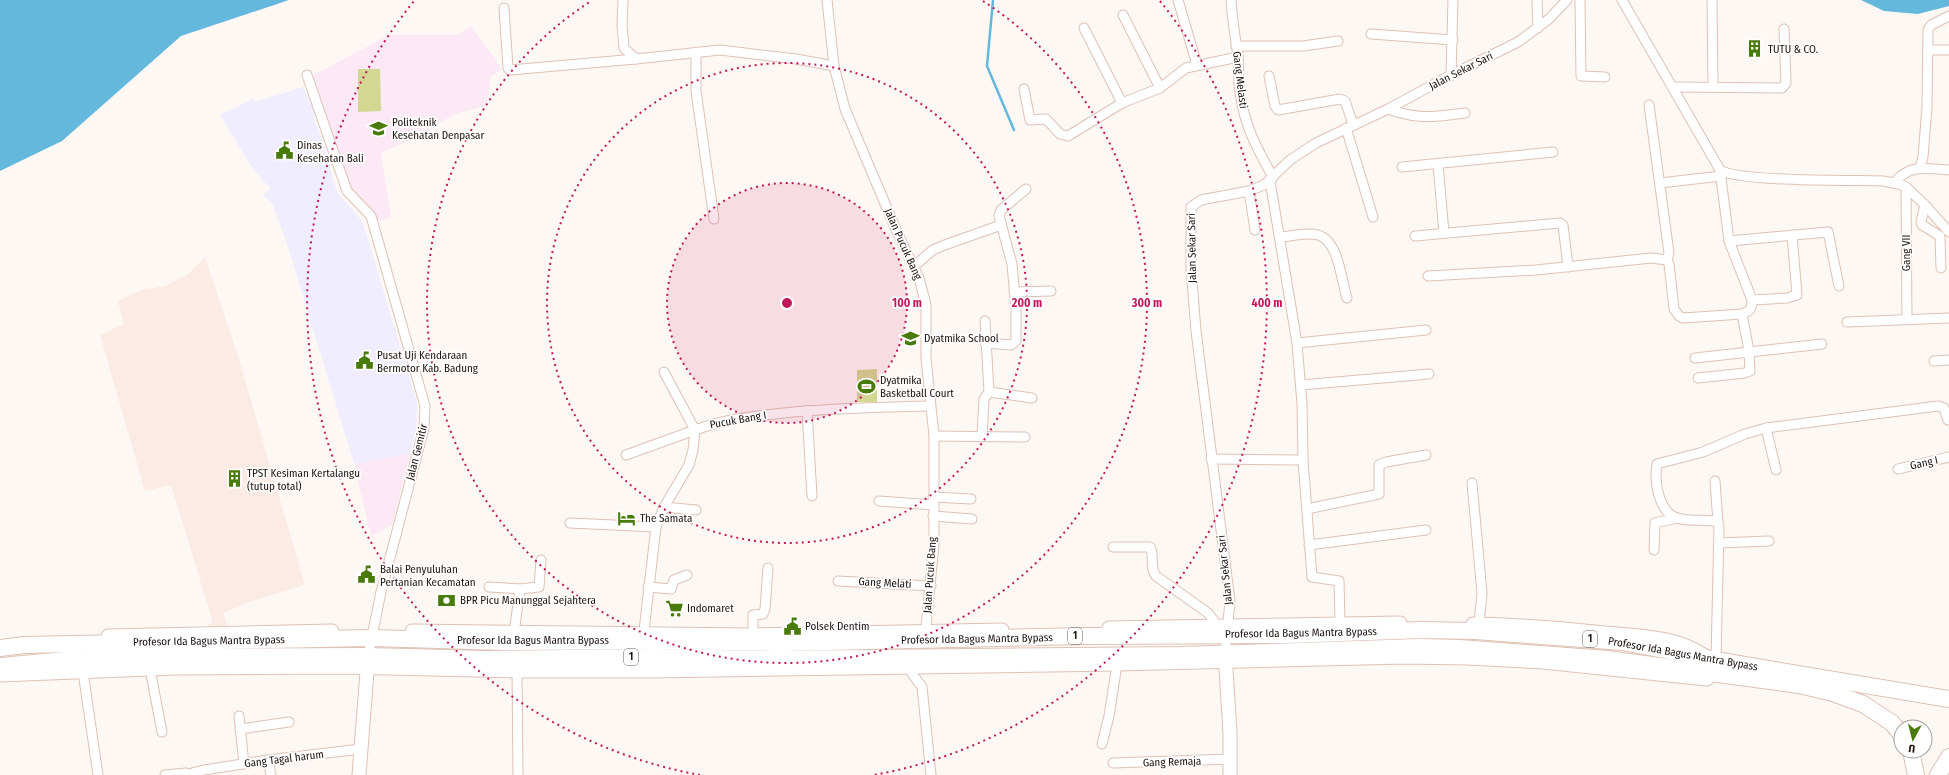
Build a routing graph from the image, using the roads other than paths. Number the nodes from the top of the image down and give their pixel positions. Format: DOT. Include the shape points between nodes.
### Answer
graph roads {
  1 [pos="623,0"];
  2 [pos="827,0"];
  3 [pos="1178,0"];
  4 [pos="1231,0"];
  5 [pos="1453,0"];
  6 [pos="1537,0"];
  7 [pos="1567,0"];
  8 [pos="1580,0"];
  9 [pos="1622,0"];
  10 [pos="1712,0"];
  11 [pos="504,8"];
  12 [pos="1123,15"];
  13 [pos="1949,16"];
  14 [pos="1084,28"];
  15 [pos="1538,28"];
  16 [pos="1784,29"];
  17 [pos="1371,34"];
  18 [pos="1453,40"];
  19 [pos="1338,41"];
  20 [pos="1236,46"];
  21 [pos="1928,50"];
  22 [pos="1949,50"];
  23 [pos="696,52"];
  24 [pos="1238,57"];
  25 [pos="636,59"];
  26 [pos="1197,65"];
  27 [pos="834,66"];
  28 [pos="307,75"];
  29 [pos="1451,75"];
  30 [pos="1269,76"];
  31 [pos="1605,77"];
  32 [pos="1713,86"];
  33 [pos="1673,87"];
  34 [pos="1160,88"];
  35 [pos="1024,89"];
  36 [pos="1122,103"];
  37 [pos="1649,105"];
  38 [pos="1388,109"];
  39 [pos="1466,112"];
  40 [pos="1350,126"];
  41 [pos="1553,152"];
  42 [pos="1438,164"];
  43 [pos="1402,167"];
  44 [pos="1920,168"];
  45 [pos="1949,170"];
  46 [pos="1720,173"];
  47 [pos="1271,179"];
  48 [pos="1895,182"];
  49 [pos="1660,183"];
  50 [pos="1906,187"];
  51 [pos="1026,189"];
  52 [pos="1249,191"];
  53 [pos="1925,205"];
  54 [pos="1373,217"];
  55 [pos="714,219"];
  56 [pos="1001,225"];
  57 [pos="1947,228"];
  58 [pos="1255,230"];
  59 [pos="1444,233"];
  60 [pos="1792,235"];
  61 [pos="1415,236"];
  62 [pos="1281,237"];
  63 [pos="1729,241"];
  64 [pos="1667,260"];
  65 [pos="914,266"];
  66 [pos="1568,267"];
  67 [pos="1941,268"];
  68 [pos="1428,276"];
  69 [pos="1839,286"];
  70 [pos="1051,291"];
  71 [pos="1014,292"];
  72 [pos="1347,298"];
  73 [pos="1752,300"];
  74 [pos="1742,314"];
  75 [pos="1949,318"];
  76 [pos="1907,319"];
  77 [pos="985,321"];
  78 [pos="1847,322"];
  79 [pos="1426,330"];
  80 [pos="985,343"];
  81 [pos="1297,343"];
  82 [pos="1822,344"];
  83 [pos="1750,351"];
  84 [pos="1695,358"];
  85 [pos="1949,360"];
  86 [pos="1934,361"];
  87 [pos="664,372"];
  88 [pos="1429,374"];
  89 [pos="1698,378"];
  90 [pos="1301,385"];
  91 [pos="989,392"];
  92 [pos="1032,398"];
  93 [pos="930,406"];
  94 [pos="807,411"];
  95 [pos="1949,422"];
  96 [pos="1766,428"];
  97 [pos="694,430"];
  98 [pos="934,436"];
  99 [pos="982,436"];
  100 [pos="1025,437"];
  101 [pos="626,455"];
  102 [pos="1426,455"];
  103 [pos="1949,457"];
  104 [pos="1211,459"];
  105 [pos="1303,460"];
  106 [pos="1898,469"];
  107 [pos="1776,470"];
  108 [pos="1715,481"];
  109 [pos="1472,482"];
  110 [pos="812,496"];
  111 [pos="971,499"];
  112 [pos="879,501"];
  113 [pos="933,501"];
  114 [pos="664,506"];
  115 [pos="1307,509"];
  116 [pos="696,510"];
  117 [pos="933,516"];
  118 [pos="1677,518"];
  119 [pos="972,519"];
  120 [pos="570,523"];
  121 [pos="1718,523"];
  122 [pos="656,527"];
  123 [pos="1426,530"];
  124 [pos="1769,541"];
  125 [pos="1719,544"];
  126 [pos="1309,545"];
  127 [pos="1113,547"];
  128 [pos="1654,550"];
  129 [pos="541,560"];
  130 [pos="768,568"];
  131 [pos="687,575"];
  132 [pos="838,581"];
  133 [pos="931,586"];
  134 [pos="489,587"];
  135 [pos="648,587"];
  136 [pos="520,589"];
  137 [pos="1340,624"];
  138 [pos="1479,624"];
  139 [pos="1223,629"];
  140 [pos="514,633"];
  141 [pos="371,634"];
  142 [pos="753,635"];
  143 [pos="925,635"];
  144 [pos="643,637"];
  145 [pos="0,641"];
  146 [pos="828,642"];
  147 [pos="0,648"];
  148 [pos="1225,658"];
  149 [pos="831,659"];
  150 [pos="1712,659"];
  151 [pos="367,662"];
  152 [pos="1009,662"];
  153 [pos="652,664"];
  154 [pos="1117,664"];
  155 [pos="0,666"];
  156 [pos="43,667"];
  157 [pos="908,668"];
  158 [pos="150,669"];
  159 [pos="517,671"];
  160 [pos="82,672"];
  161 [pos="0,675"];
  162 [pos="1728,675"];
  163 [pos="1949,699"];
  164 [pos="239,716"];
  165 [pos="289,722"];
  166 [pos="1893,724"];
  167 [pos="240,729"];
  168 [pos="162,732"];
  169 [pos="1102,744"];
  170 [pos="361,749"];
  171 [pos="1949,757"];
  172 [pos="1230,759"];
  173 [pos="1913,759"];
  174 [pos="268,760"];
  175 [pos="1113,763"];
  176 [pos="244,764"];
  177 [pos="233,766"];
  178 [pos="204,772"];
  179 [pos="185,774"];
  180 [pos="98,775"];
  181 [pos="165,775"];
  182 [pos="235,775"];
  183 [pos="271,775"];
  184 [pos="359,775"];
  185 [pos="518,775"];
  186 [pos="932,775"];
  187 [pos="1230,775"];
  188 [pos="1916,775"];
  189 [pos="1938,775"];
  1 -- 25 [label="street" via="624,48"];
  2 -- 27 [label="street, Jalan Pucuk Bang"];
  3 -- 26 [label="street"];
  4 -- 20 [label="street, Gang Melasti"];
  5 -- 18 [label="street"];
  6 -- 15 [label="street"];
  7 -- 15 [label="street, Jalan Sekar Sari"];
  8 -- 31 [label="street" via="1581,76"];
  9 -- 33 [label="street"];
  10 -- 32 [label="street"];
  11 -- 25 [label="street" via="509,69"];
  12 -- 34 [label="street"];
  13 -- 21 [label="street" via="1929,26"];
  14 -- 36 [label="street"];
  15 -- 29 [label="street, Jalan Sekar Sari" via="1518,42"];
  16 -- 32 [label="street" via="1785,86"];
  17 -- 18 [label="street"];
  18 -- 29 [label="street"];
  19 -- 20 [label="street" via="1303,46"];
  20 -- 24 [label="street, Gang Melasti"];
  21 -- 22 [label="street"];
  21 -- 44 [label="street" via="1927,107"];
  23 -- 25 [label="street"];
  23 -- 27 [label="street" via="720,50"];
  23 -- 55 [label="street" via="696,91"];
  24 -- 26 [label="street"];
  24 -- 47 [label="street, Gang Melasti" via="1240,94 1251,137"];
  26 -- 34 [label="street" via="1186,68"];
  27 -- 65 [label="street, Jalan Pucuk Bang" via="845,109"];
  28 -- 141 [label="street, Jalan Gemitir" via="347,191 371,216 426,406 424,428"];
  29 -- 38 [label="street, Jalan Sekar Sari"];
  30 -- 40 [label="street" via="1278,110 1340,99 1345,101"];
  32 -- 33 [label="street"];
  33 -- 46 [label="street"];
  34 -- 36 [label="street"];
  35 -- 36 [label="street" via="1030,120 1046,119 1065,136"];
  37 -- 49 [label="street"];
  38 -- 39 [label="street" via="1422,118"];
  38 -- 40 [label="street, Jalan Sekar Sari"];
  40 -- 47 [label="street, Jalan Sekar Sari" via="1302,152"];
  40 -- 54 [label="street"];
  41 -- 42 [label="street"];
  42 -- 43 [label="street"];
  42 -- 59 [label="street"];
  44 -- 45 [label="street"];
  44 -- 48 [label="street" via="1905,172"];
  46 -- 48 [label="street" via="1752,177"];
  46 -- 49 [label="street"];
  46 -- 63 [label="street"];
  47 -- 52 [label="street, Jalan Sekar Sari"];
  47 -- 62 [label="street"];
  48 -- 50 [label="street"];
  49 -- 64 [label="street" via="1669,253"];
  50 -- 53 [label="street"];
  50 -- 76 [label="street, Gang VII"];
  51 -- 56 [label="street" via="999,213"];
  52 -- 58 [label="street"];
  52 -- 104 [label="street, Jalan Sekar Sari" via="1200,200 1191,207 1190,213 1196,331"];
  53 -- 57 [label="street"];
  53 -- 67 [label="street" via="1921,222 1940,236"];
  56 -- 65 [label="street" via="933,250"];
  56 -- 71 [label="street" via="1012,264"];
  59 -- 61 [label="street"];
  59 -- 66 [label="street" via="1560,222 1563,225"];
  60 -- 63 [label="street"];
  60 -- 69 [label="street" via="1828,232"];
  60 -- 73 [label="street" via="1797,295"];
  62 -- 72 [label="street" via="1310,234 1319,235 1326,240 1335,253"];
  62 -- 81 [label="street"];
  63 -- 73 [label="street"];
  64 -- 66 [label="street" via="1651,258"];
  64 -- 74 [label="street" via="1674,309 1678,316 1683,318"];
  65 -- 93 [label="street, Jalan Pucuk Bang" via="926,305 926,358"];
  66 -- 68 [label="street"];
  70 -- 71 [label="street"];
  71 -- 80 [label="street" via="1016,341 1011,344"];
  73 -- 74 [label="street" via="1751,309"];
  74 -- 83 [label="street"];
  75 -- 76 [label="street"];
  76 -- 78 [label="street"];
  77 -- 80 [label="street"];
  79 -- 81 [label="street"];
  80 -- 91 [label="street"];
  81 -- 90 [label="street"];
  82 -- 83 [label="street"];
  83 -- 84 [label="street"];
  83 -- 89 [label="street" via="1750,371"];
  85 -- 86 [label="street"];
  87 -- 97 [label="street"];
  88 -- 90 [label="street"];
  90 -- 105 [label="street"];
  91 -- 92 [label="street"];
  91 -- 99 [label="street" via="984,399"];
  93 -- 94 [label="street, Pucuk Bang I"];
  93 -- 98 [label="street, Jalan Pucuk Bang"];
  94 -- 97 [label="street, Pucuk Bang I" via="737,419"];
  94 -- 110 [label="street"];
  95 -- 96 [label="street" via="1943,406 1931,406"];
  96 -- 107 [label="street"];
  96 -- 118 [label="street" via="1702,452 1657,464 1660,502"];
  97 -- 101 [label="street"];
  97 -- 114 [label="street, Pucuk Bang I" via="689,465"];
  98 -- 99 [label="street"];
  98 -- 113 [label="street, Jalan Pucuk Bang"];
  99 -- 100 [label="street"];
  102 -- 115 [label="street" via="1379,465 1379,494"];
  103 -- 106 [label="street, Gang I"];
  104 -- 105 [label="street"];
  104 -- 139 [label="street, Jalan Sekar Sari" via="1230,601"];
  105 -- 115 [label="street"];
  108 -- 121 [label="street"];
  109 -- 138 [label="street" via="1482,593"];
  111 -- 113 [label="street"];
  112 -- 113 [label="street"];
  113 -- 117 [label="street, Jalan Pucuk Bang"];
  114 -- 116 [label="street"];
  114 -- 122 [label="street, Pucuk Bang I"];
  115 -- 126 [label="street"];
  117 -- 119 [label="street"];
  117 -- 133 [label="street, Jalan Pucuk Bang"];
  118 -- 121 [label="street"];
  118 -- 128 [label="street" via="1655,523"];
  120 -- 122 [label="street"];
  121 -- 125 [label="street"];
  122 -- 135 [label="street, Pucuk Bang I"];
  123 -- 126 [label="street"];
  124 -- 125 [label="street"];
  125 -- 150 [label="street"];
  126 -- 137 [label="street" via="1313,578 1338,581"];
  127 -- 139 [label="street" via="1150,547 1153,555 1152,569 1156,576 1208,613"];
  129 -- 136 [label="street" via="539,587"];
  130 -- 142 [label="street" via="765,609 763,614 753,615"];
  131 -- 135 [label="street" via="674,580 671,589"];
  132 -- 133 [label="street, Gang Melati"];
  133 -- 143 [label="street, Jalan Pucuk Bang"];
  134 -- 136 [label="street"];
  135 -- 144 [label="street, Pucuk Bang I"];
  136 -- 140 [label="street"];
  137 -- 138 [label="street"];
  137 -- 139 [label="street"];
  138 -- 150 [label="street" via="1557,627 1658,639 1685,645"];
  139 -- 143 [label="highway, Profesor Ida Bagus Mantra Bypass / 1"];
  139 -- 148 [label="street, Jalan Sekar Sari"];
  139 -- 150 [label="highway, Profesor Ida Bagus Mantra Bypass / 1" via="1287,635 1421,630 1475,631 1623,642"];
  140 -- 141 [label="street"];
  140 -- 144 [label="street"];
  141 -- 144 [label="highway, Profesor Ida Bagus Mantra Bypass / 1" via="506,642"];
  141 -- 145 [label="street" via="177,633"];
  141 -- 147 [label="highway, Profesor Ida Bagus Mantra Bypass / 1" via="24,645"];
  141 -- 151 [label="street, Jalan Gemitir"];
  142 -- 143 [label="street"];
  142 -- 144 [label="street"];
  143 -- 146 [label="highway, Profesor Ida Bagus Mantra Bypass / 1"];
  144 -- 146 [label="highway, Profesor Ida Bagus Mantra Bypass / 1" via="765,643"];
  146 -- 149 [label="highway"];
  148 -- 152 [label="highway, Profesor Ida Bagus Mantra Bypass / 1"];
  148 -- 154 [label="street"];
  148 -- 162 [label="highway, Profesor Ida Bagus Mantra Bypass / 1" via="1419,647 1466,648 1607,659"];
  148 -- 172 [label="street"];
  149 -- 152 [label="highway, Profesor Ida Bagus Mantra Bypass / 1"];
  149 -- 153 [label="highway, Profesor Ida Bagus Mantra Bypass / 1"];
  150 -- 162 [label="highway"];
  150 -- 163 [label="highway, Profesor Ida Bagus Mantra Bypass / 1"];
  151 -- 153 [label="highway, Profesor Ida Bagus Mantra Bypass / 1" via="487,659"];
  151 -- 156 [label="highway, Profesor Ida Bagus Mantra Bypass / 1" via="146,657"];
  151 -- 158 [label="street"];
  151 -- 159 [label="street"];
  151 -- 170 [label="street, Jalan Gemitir"];
  152 -- 154 [label="street"];
  152 -- 157 [label="street"];
  153 -- 157 [label="street"];
  153 -- 159 [label="street"];
  154 -- 169 [label="street"];
  155 -- 156 [label="highway, Profesor Ida Bagus Mantra Bypass / 1"];
  156 -- 160 [label="street"];
  156 -- 161 [label="street"];
  157 -- 186 [label="street" via="922,687"];
  158 -- 160 [label="street"];
  158 -- 168 [label="street"];
  159 -- 185 [label="street"];
  160 -- 180 [label="street"];
  162 -- 166 [label="highway, Profesor Ida Bagus Mantra Bypass / 1" via="1799,685 1833,693 1863,704"];
  164 -- 167 [label="street"];
  165 -- 167 [label="street"];
  167 -- 176 [label="street"];
  170 -- 174 [label="street, Gang Tagal harum"];
  170 -- 184 [label="street, Jalan Gemitir"];
  171 -- 189 [label="highway"];
  172 -- 175 [label="street, Gang Remaja"];
  172 -- 187 [label="street"];
  173 -- 188 [label="highway"];
  174 -- 176 [label="street, Gang Tagal harum"];
  174 -- 183 [label="street"];
  176 -- 177 [label="street, Gang Tagal harum"];
  177 -- 178 [label="street, Gang Tagal harum"];
  177 -- 182 [label="street"];
  178 -- 179 [label="street, Gang Tagal harum"];
  179 -- 181 [label="street, Gang Tagal harum"];
}
